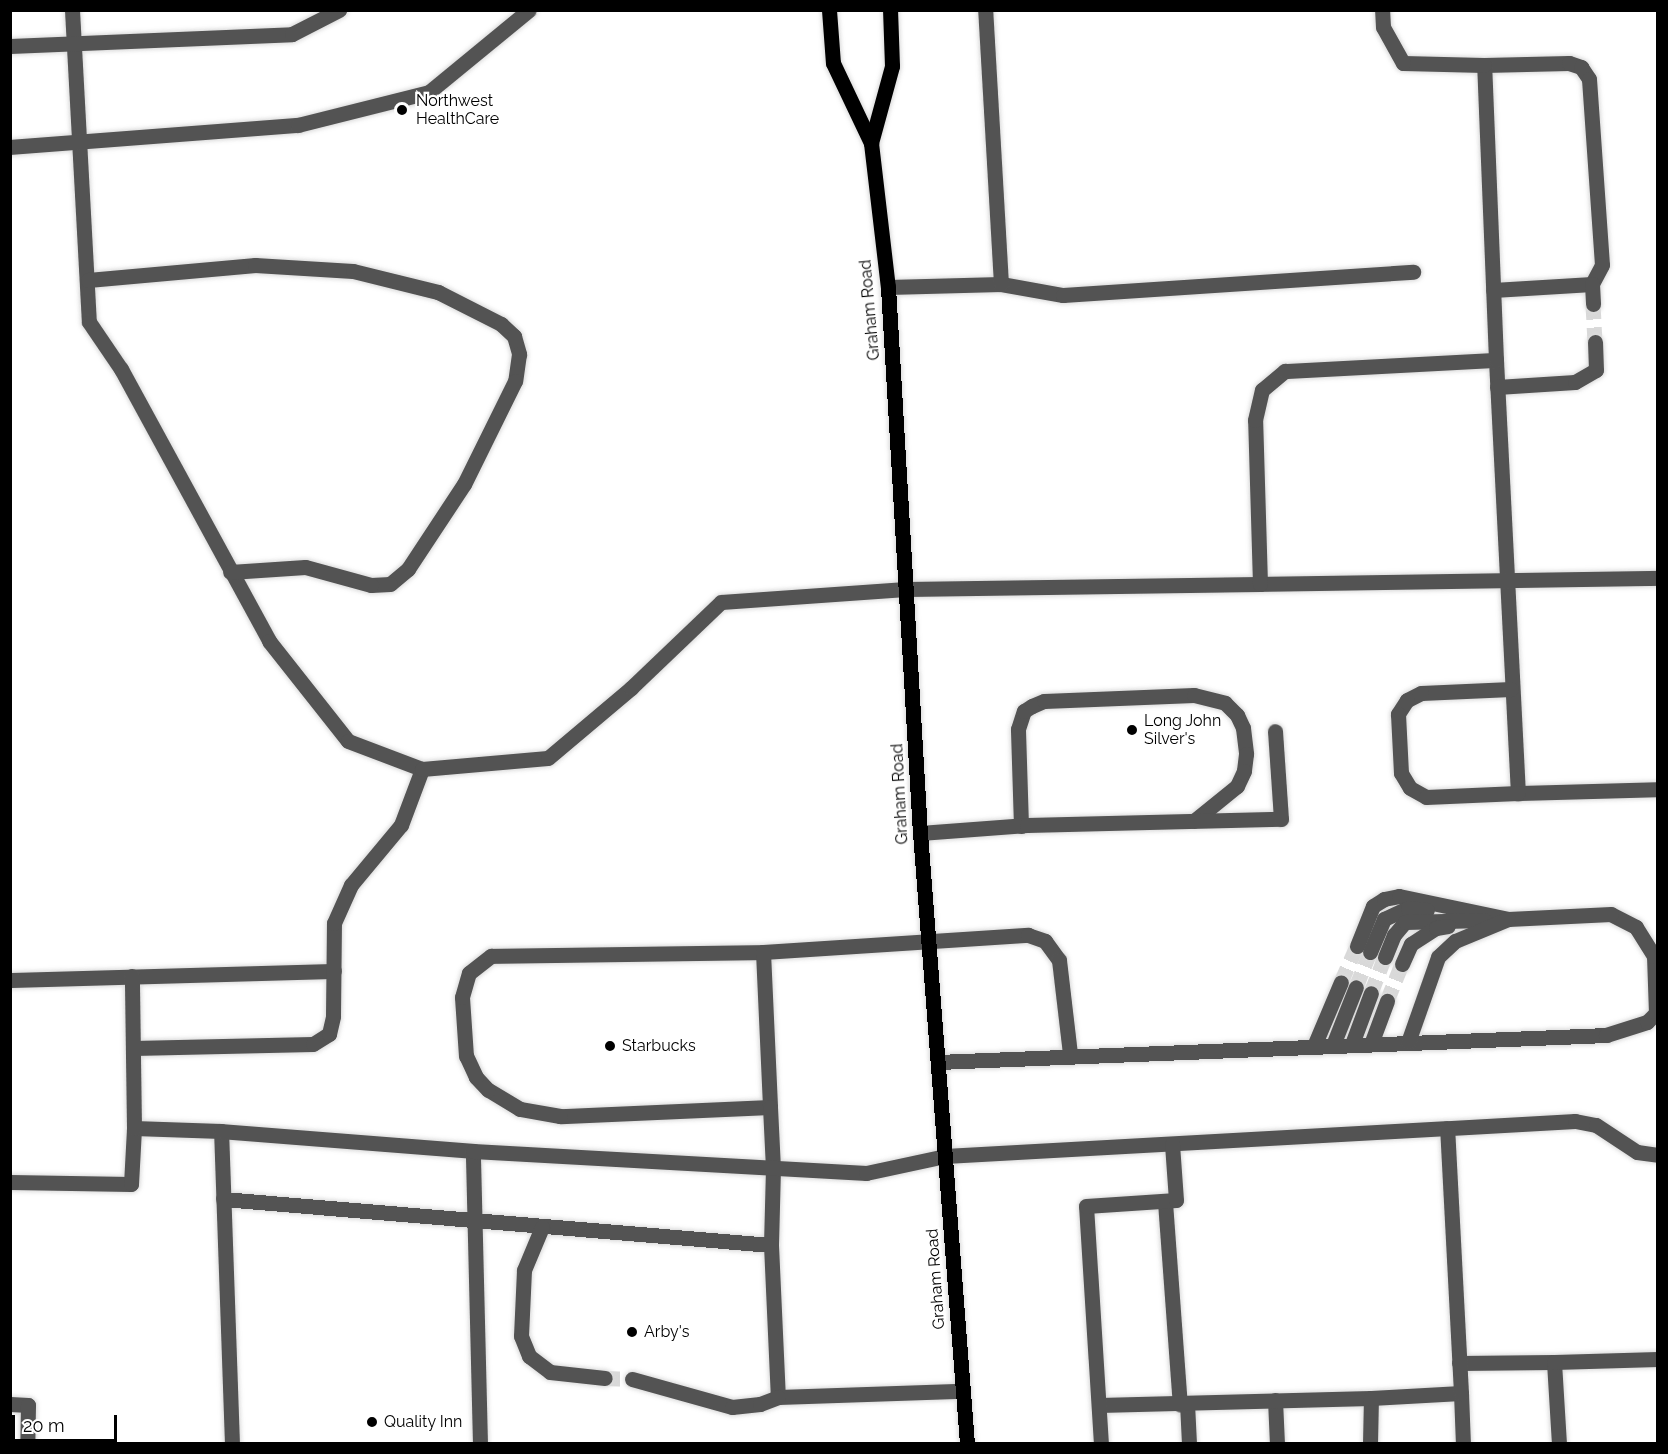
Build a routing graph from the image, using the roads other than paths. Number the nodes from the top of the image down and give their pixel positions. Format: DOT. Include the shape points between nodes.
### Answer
graph roads {
  1 [pos="72,10"];
  2 [pos="339,10"];
  3 [pos="529,10"];
  4 [pos="829,10"];
  5 [pos="890,10"];
  6 [pos="984,10"];
  7 [pos="1382,10"];
  8 [pos="74,45"];
  9 [pos="10,46"];
  10 [pos="1484,65"];
  11 [pos="871,143"];
  12 [pos="78,145"];
  13 [pos="10,147"];
  14 [pos="1413,272"];
  15 [pos="88,280"];
  16 [pos="1001,284"];
  17 [pos="1592,284"];
  18 [pos="888,287"];
  19 [pos="1493,290"];
  20 [pos="1593,304"];
  21 [pos="1594,342"];
  22 [pos="1496,360"];
  23 [pos="1497,387"];
  24 [pos="230,572"];
  25 [pos="1658,578"];
  26 [pos="1507,583"];
  27 [pos="1260,584"];
  28 [pos="906,589"];
  29 [pos="1511,689"];
  30 [pos="1275,731"];
  31 [pos="422,769"];
  32 [pos="1658,789"];
  33 [pos="1518,793"];
  34 [pos="1194,821"];
  35 [pos="1021,826"];
  36 [pos="920,833"];
  37 [pos="1508,919"];
  38 [pos="928,939"];
  39 [pos="763,952"];
  40 [pos="1402,964"];
  41 [pos="334,971"];
  42 [pos="132,976"];
  43 [pos="10,980"];
  44 [pos="1371,993"];
  45 [pos="1387,1001"];
  46 [pos="1408,1042"];
  47 [pos="1352,1044"];
  48 [pos="1371,1044"];
  49 [pos="1333,1045"];
  50 [pos="1314,1046"];
  51 [pos="133,1048"];
  52 [pos="1070,1054"];
  53 [pos="938,1062"];
  54 [pos="770,1107"];
  55 [pos="134,1128"];
  56 [pos="1447,1128"];
  57 [pos="220,1131"];
  58 [pos="1172,1144"];
  59 [pos="472,1151"];
  60 [pos="1658,1155"];
  61 [pos="945,1156"];
  62 [pos="773,1168"];
  63 [pos="10,1182"];
  64 [pos="223,1199"];
  65 [pos="1165,1202"];
  66 [pos="474,1221"];
  67 [pos="542,1227"];
  68 [pos="771,1245"];
  69 [pos="1658,1359"];
  70 [pos="1554,1362"];
  71 [pos="1459,1363"];
  72 [pos="605,1378"];
  73 [pos="632,1379"];
  74 [pos="963,1391"];
  75 [pos="1461,1394"];
  76 [pos="778,1397"];
  77 [pos="1371,1398"];
  78 [pos="1275,1400"];
  79 [pos="1183,1403"];
  80 [pos="10,1404"];
  81 [pos="1099,1406"];
  82 [pos="27,1443"];
  83 [pos="232,1443"];
  84 [pos="480,1443"];
  85 [pos="967,1443"];
  86 [pos="1101,1443"];
  87 [pos="1189,1443"];
  88 [pos="1276,1443"];
  89 [pos="1370,1443"];
  90 [pos="1463,1443"];
  91 [pos="1559,1443"];
  1 -- 8 [label="lane"];
  2 -- 8 [label="lane" via="292,34"];
  3 -- 12 [label="lane" via="429,92 298,125"];
  4 -- 11 [label="main road, Graham Road" via="833,63"];
  5 -- 11 [label="main road, Graham Road" via="892,66"];
  6 -- 16 [label="lane"];
  7 -- 10 [label="lane" via="1383,27 1404,63"];
  8 -- 9 [label="lane"];
  8 -- 12 [label="lane"];
  10 -- 17 [label="lane" via="1569,63 1581,67 1589,79 1602,265"];
  10 -- 19 [label="lane"];
  11 -- 18 [label="main road, Graham Road"];
  12 -- 13 [label="lane"];
  12 -- 15 [label="lane"];
  14 -- 16 [label="lane" via="1063,295"];
  15 -- 24 [label="lane" via="89,322 121,369"];
  15 -- 24 [label="lane" via="255,265 353,271 438,292 501,324 514,336 519,354 515,381 464,484 408,569 390,584 371,585 305,567"];
  16 -- 18 [label="lane"];
  17 -- 19 [label="lane"];
  17 -- 20 [label="lane"];
  18 -- 28 [label="main road, Graham Road"];
  19 -- 22 [label="lane"];
  21 -- 23 [label="lane" via="1596,370 1575,382"];
  22 -- 23 [label="lane"];
  22 -- 27 [label="lane" via="1285,371 1262,390 1255,420"];
  23 -- 26 [label="lane"];
  24 -- 31 [label="lane" via="269,641 348,741"];
  25 -- 26 [label="lane"];
  26 -- 27 [label="lane"];
  26 -- 29 [label="lane"];
  27 -- 28 [label="lane"];
  28 -- 31 [label="lane" via="721,602 631,688 548,758"];
  28 -- 36 [label="main road, Graham Road"];
  29 -- 33 [label="lane"];
  29 -- 33 [label="lane" via="1422,693 1407,700 1398,714 1401,773 1410,788 1426,797"];
  30 -- 34 [label="lane" via="1281,819"];
  31 -- 41 [label="lane" via="401,825 351,885 334,923"];
  32 -- 33 [label="lane"];
  34 -- 35 [label="lane"];
  34 -- 35 [label="lane" via="1237,786 1246,754 1237,715 1225,703 1194,695 1044,701 1024,711 1018,729"];
  35 -- 36 [label="lane"];
  36 -- 38 [label="main road, Graham Road"];
  37 -- 37 [label="lane" via="1405,922 1371,952 1373,906 1384,898 1399,896"];
  37 -- 40 [label="lane" via="1436,928 1411,944"];
  37 -- 46 [label="lane" via="1455,941 1438,957"];
  37 -- 46 [label="lane" via="1611,914 1636,927 1654,956 1656,1013 1647,1022 1606,1035"];
  38 -- 39 [label="lane"];
  38 -- 52 [label="lane" via="1028,935 1045,941 1059,960"];
  38 -- 53 [label="main road, Graham Road"];
  39 -- 54 [label="lane"];
  39 -- 54 [label="lane" via="491,956 469,973 462,997 466,1056 476,1077 488,1090 520,1109 560,1116"];
  41 -- 42 [label="lane"];
  41 -- 51 [label="lane" via="329,1034 313,1044"];
  42 -- 43 [label="lane"];
  42 -- 51 [label="lane"];
  44 -- 47 [label="lane"];
  45 -- 48 [label="lane"];
  46 -- 48 [label="lane"];
  47 -- 48 [label="lane"];
  47 -- 49 [label="lane"];
  49 -- 50 [label="lane"];
  49 -- 50 [label="lane" via="1349,984"];
  50 -- 52 [label="lane"];
  51 -- 55 [label="lane"];
  52 -- 53 [label="lane"];
  53 -- 61 [label="main road, Graham Road"];
  54 -- 62 [label="lane"];
  55 -- 57 [label="lane"];
  55 -- 63 [label="lane" via="131,1184"];
  56 -- 58 [label="lane"];
  56 -- 60 [label="lane" via="1575,1121 1596,1125 1636,1152"];
  56 -- 71 [label="lane"];
  57 -- 59 [label="lane"];
  57 -- 64 [label="lane"];
  58 -- 61 [label="lane"];
  58 -- 65 [label="lane" via="1176,1200"];
  59 -- 62 [label="lane"];
  59 -- 66 [label="lane"];
  61 -- 62 [label="lane" via="866,1173"];
  61 -- 74 [label="main road, Graham Road"];
  62 -- 68 [label="lane"];
  64 -- 66 [label="lane"];
  64 -- 83 [label="lane"];
  65 -- 79 [label="lane"];
  65 -- 81 [label="lane" via="1086,1206"];
  66 -- 67 [label="lane"];
  66 -- 84 [label="lane"];
  67 -- 68 [label="lane"];
  67 -- 72 [label="lane" via="524,1270 521,1336 529,1356 550,1372"];
  68 -- 76 [label="lane"];
  69 -- 70 [label="lane"];
  70 -- 71 [label="lane"];
  70 -- 91 [label="lane"];
  71 -- 75 [label="lane"];
  73 -- 76 [label="lane" via="732,1407 760,1404"];
  74 -- 76 [label="lane"];
  74 -- 85 [label="main road, Graham Road"];
  75 -- 77 [label="lane"];
  75 -- 90 [label="lane"];
  77 -- 78 [label="lane"];
  77 -- 89 [label="lane"];
  78 -- 79 [label="lane"];
  78 -- 88 [label="lane"];
  79 -- 81 [label="lane"];
  79 -- 87 [label="lane"];
  80 -- 82 [label="lane" via="28,1405"];
  81 -- 86 [label="lane"];
}
